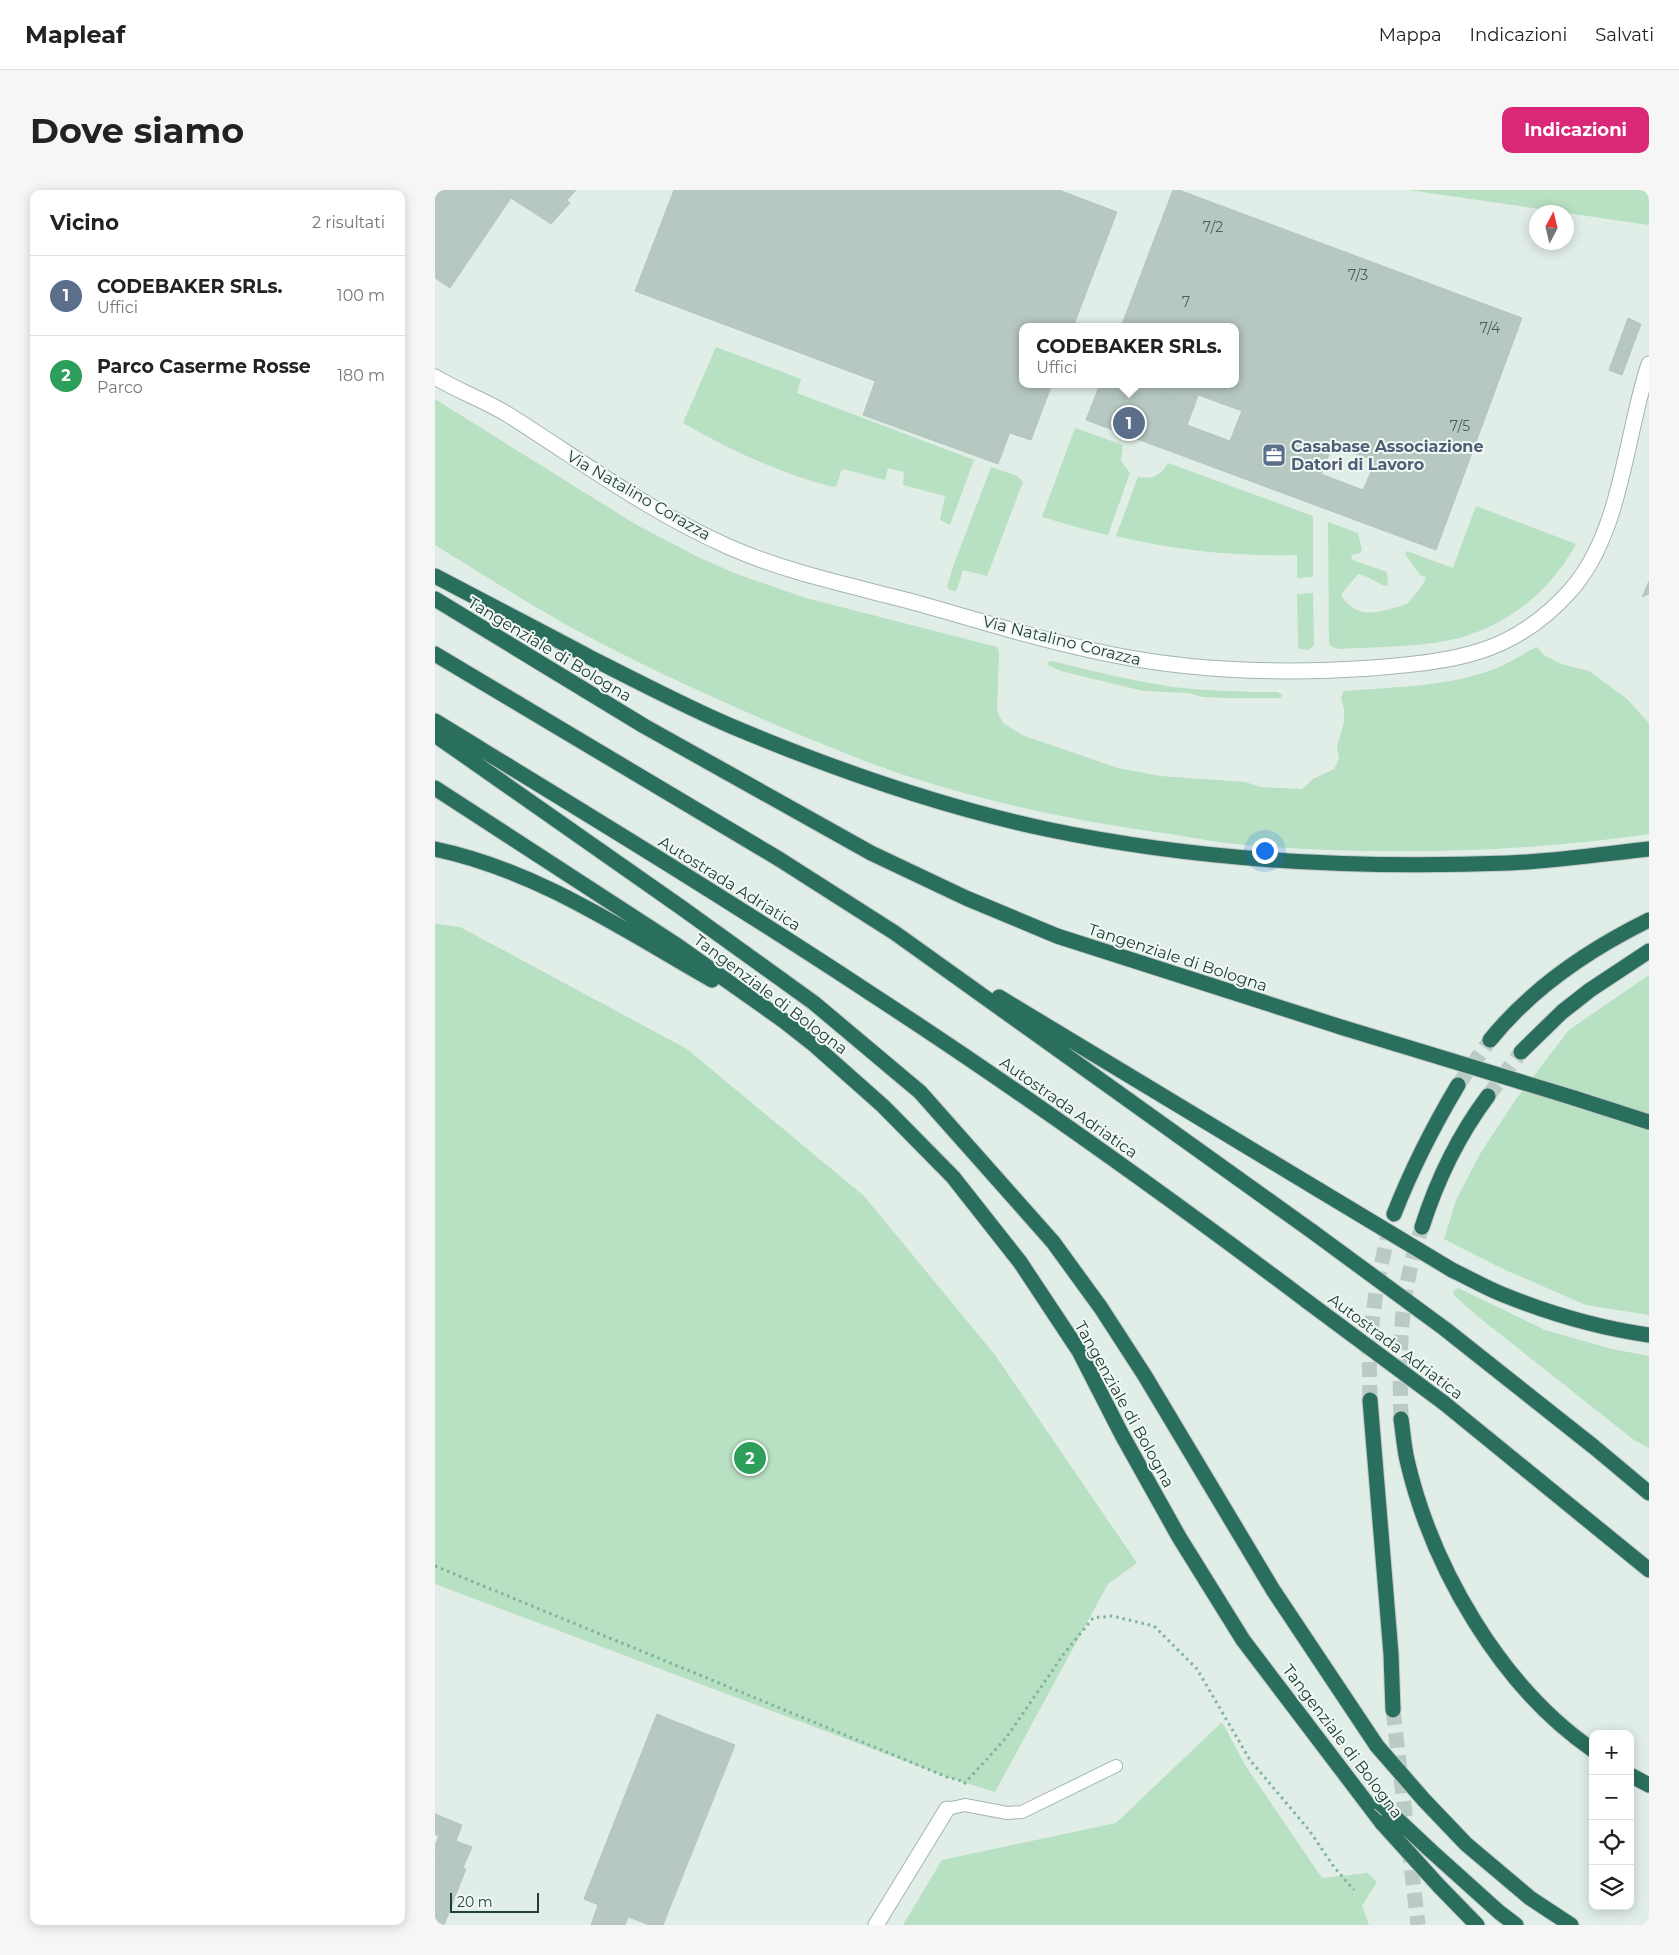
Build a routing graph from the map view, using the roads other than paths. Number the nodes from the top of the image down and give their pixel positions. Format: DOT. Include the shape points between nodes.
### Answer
graph roads {
  1 [pos="1649,364"];
  2 [pos="435,378"];
  3 [pos="435,576"];
  4 [pos="435,600"];
  5 [pos="435,654"];
  6 [pos="435,721"];
  7 [pos="435,735"];
  8 [pos="435,788"];
  9 [pos="435,849"];
  10 [pos="1649,849"];
  11 [pos="1649,920"];
  12 [pos="895,934"];
  13 [pos="1649,951"];
  14 [pos="784,1021"];
  15 [pos="1490,1040"];
  16 [pos="1521,1052"];
  17 [pos="1458,1085"];
  18 [pos="1488,1096"];
  19 [pos="1649,1122"];
  20 [pos="1394,1214"];
  21 [pos="1422,1227"];
  22 [pos="1649,1336"];
  23 [pos="1370,1400"];
  24 [pos="1401,1419"];
  25 [pos="1649,1493"];
  26 [pos="1649,1570"];
  27 [pos="1393,1710"];
  28 [pos="1589,1747"];
  29 [pos="1338,1764"];
  30 [pos="1116,1766"];
  31 [pos="1632,1775"];
  32 [pos="1649,1785"];
  33 [pos="947,1809"];
  34 [pos="876,1925"];
  35 [pos="1477,1925"];
  36 [pos="1516,1925"];
  37 [pos="1571,1925"];
  1 -- 2 [label="street, Via Natalino Corazza" via="1614,504 1601,542 1572,589 1543,617 1493,648 1455,659 1283,672 1212,668 1108,654 761,560 675,520 617,487 504,413"];
  3 -- 10 [label="highway" via="673,700 731,726 919,796 1045,829 1218,856 1357,865 1514,862"];
  4 -- 19 [label="highway, Tangenziale di Bologna, bridge" via="652,731 871,853 949,890 1057,936"];
  5 -- 12 [label="highway" via="779,859"];
  6 -- 26 [label="highway, Autostrada Adriatica, bridge" via="726,900 1015,1090 1180,1206 1444,1403"];
  7 -- 37 [label="highway, bridge" via="814,1003 919,1092 1053,1242 1101,1308 1273,1590 1377,1746 1466,1844 1530,1898"];
  8 -- 14 [label="highway, Tangenziale di Bologna" via="675,944"];
  9 -- 14 [label="highway" via="516,874 571,899"];
  11 -- 15 [label="highway" via="1589,953 1548,983"];
  12 -- 22 [label="highway, bridge" via="1452,1270 1503,1295 1553,1313"];
  12 -- 25 [label="highway, bridge" via="1445,1329"];
  13 -- 16 [label="highway" via="1562,1012"];
  14 -- 29 [label="highway, Tangenziale di Bologna" via="883,1106 953,1178 1019,1262 1079,1351 1179,1537 1243,1640"];
  17 -- 20 [label="highway" via="1410,1172"];
  18 -- 21 [label="highway" via="1448,1160"];
  23 -- 27 [label="highway"];
  24 -- 28 [label="highway" via="1407,1460 1431,1534 1449,1576 1478,1628 1535,1700"];
  29 -- 35 [label="highway, Tangenziale di Bologna, bridge" via="1382,1823"];
  29 -- 36 [label="highway, bridge"];
  30 -- 33 [label="lane" via="1022,1812 1007,1813 965,1805"];
  31 -- 32 [label="highway"];
  33 -- 34 [label="street"];
}
